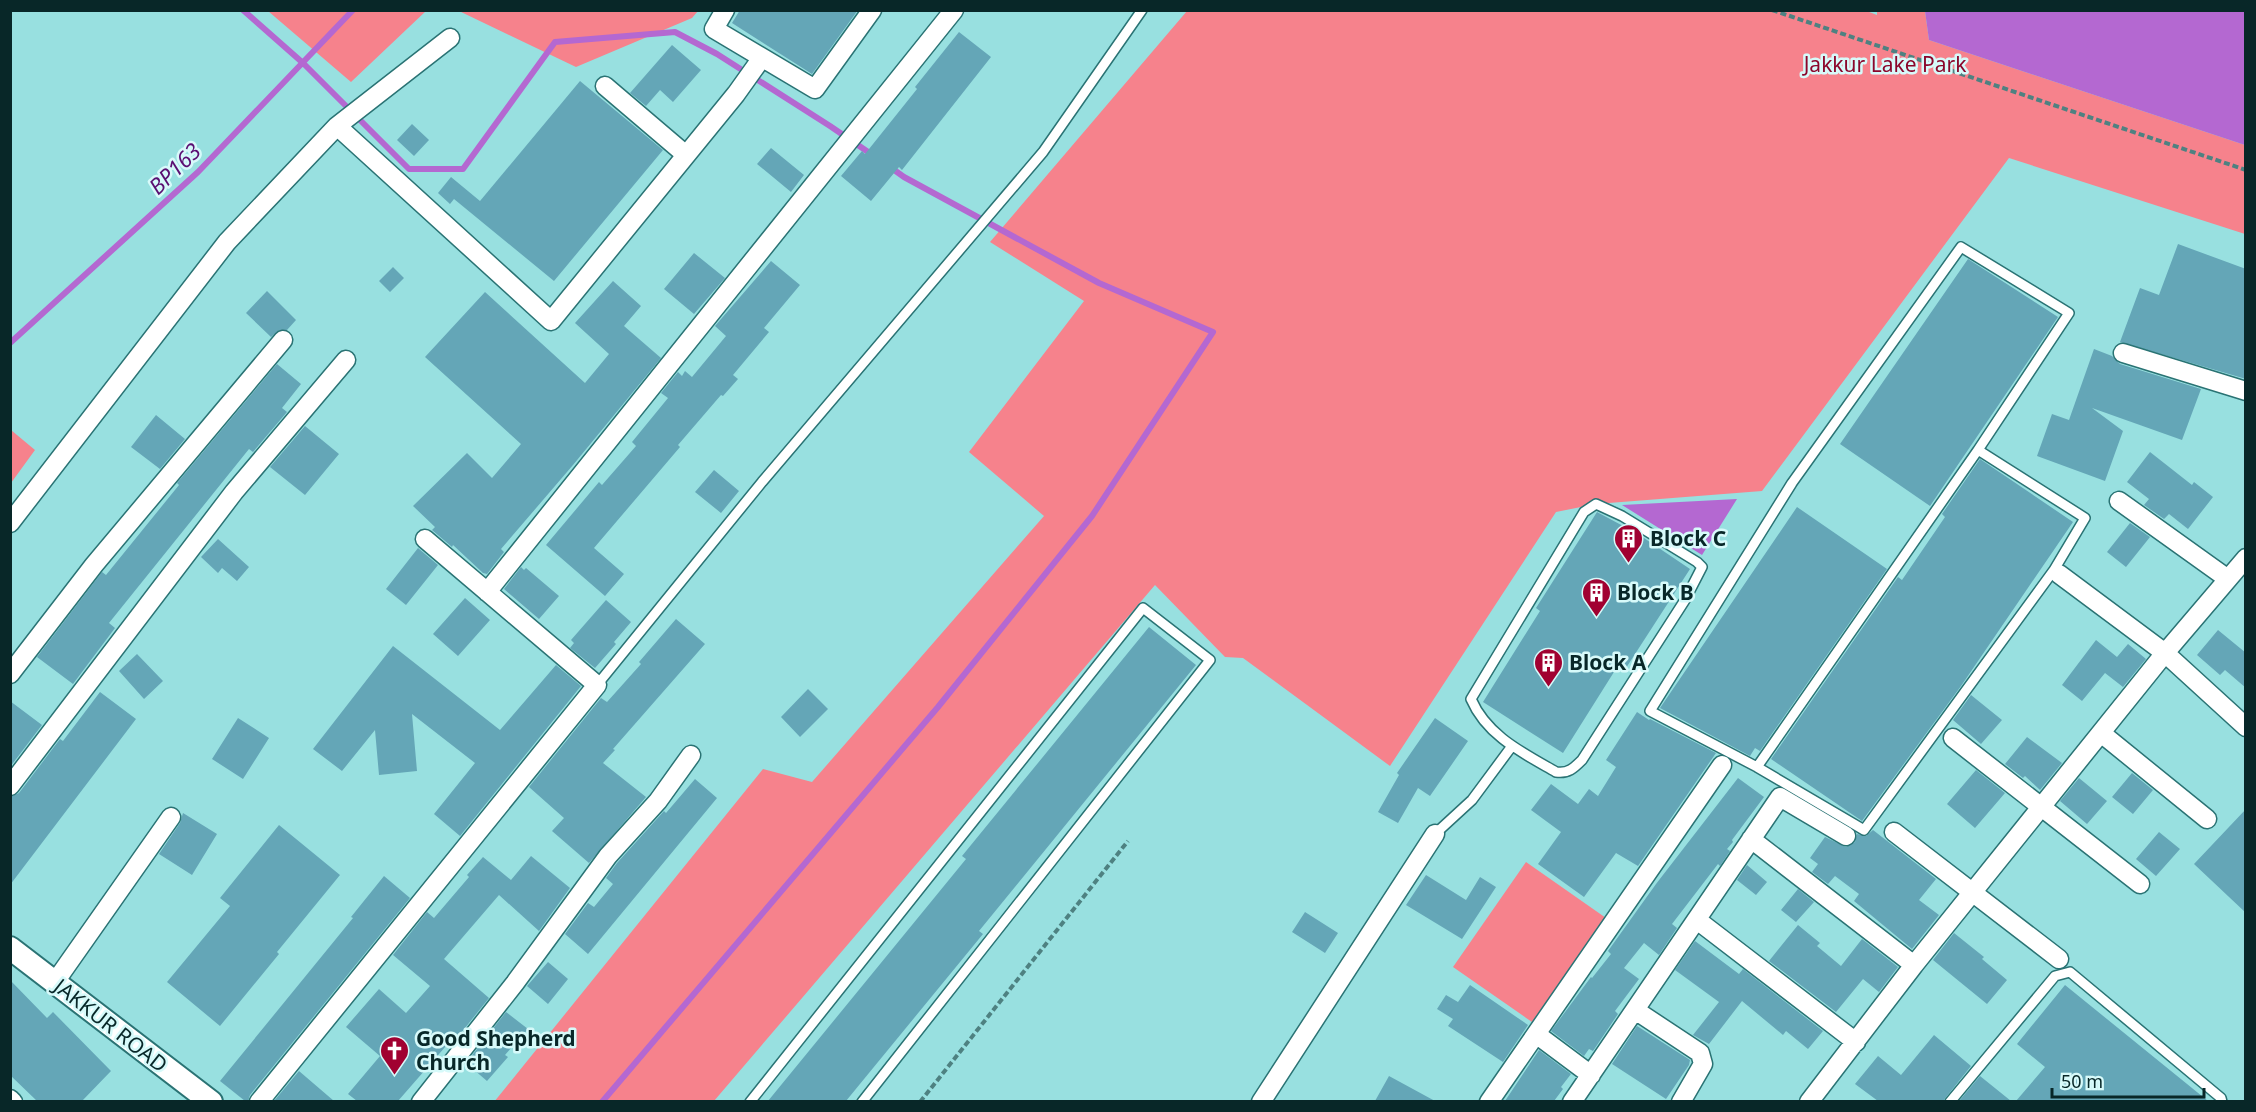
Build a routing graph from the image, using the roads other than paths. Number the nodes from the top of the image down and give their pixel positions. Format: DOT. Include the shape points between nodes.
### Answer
graph roads {
  1 [pos="725,10"];
  2 [pos="872,10"];
  3 [pos="954,10"];
  4 [pos="1142,10"];
  5 [pos="450,38"];
  6 [pos="759,61"];
  7 [pos="605,86"];
  8 [pos="337,126"];
  9 [pos="686,155"];
  10 [pos="283,340"];
  11 [pos="2123,353"];
  12 [pos="346,360"];
  13 [pos="2246,391"];
  14 [pos="1978,450"];
  15 [pos="2120,501"];
  16 [pos="10,523"];
  17 [pos="425,539"];
  18 [pos="2246,558"];
  19 [pos="2056,572"];
  20 [pos="2228,579"];
  21 [pos="487,592"];
  22 [pos="2165,653"];
  23 [pos="10,674"];
  24 [pos="597,685"];
  25 [pos="2246,728"];
  26 [pos="2101,733"];
  27 [pos="1953,738"];
  28 [pos="1512,746"];
  29 [pos="691,755"];
  30 [pos="1726,759"];
  31 [pos="1757,767"];
  32 [pos="10,786"];
  33 [pos="1784,791"];
  34 [pos="2041,807"];
  35 [pos="171,817"];
  36 [pos="2208,819"];
  37 [pos="1894,832"];
  38 [pos="1435,834"];
  39 [pos="1846,836"];
  40 [pos="1751,839"];
  41 [pos="2140,884"];
  42 [pos="1972,892"];
  43 [pos="1697,920"];
  44 [pos="10,948"];
  45 [pos="2059,960"];
  46 [pos="1914,964"];
  47 [pos="55,982"];
  48 [pos="1635,1010"];
  49 [pos="1536,1034"];
  50 [pos="1856,1042"];
  51 [pos="1591,1075"];
  52 [pos="1576,1100"];
  53 [pos="210,1101"];
  54 [pos="259,1101"];
  55 [pos="421,1101"];
  56 [pos="750,1101"];
  57 [pos="862,1101"];
  58 [pos="1261,1101"];
  59 [pos="1489,1101"];
  60 [pos="1681,1101"];
  61 [pos="1809,1101"];
  62 [pos="1950,1101"];
  63 [pos="2222,1101"];
  1 -- 6 [label="street" via="714,29"];
  2 -- 6 [label="street" via="815,89"];
  3 -- 21 [label="street"];
  4 -- 24 [label="lane" via="1043,152 762,482"];
  5 -- 8 [label="street"];
  6 -- 9 [label="street"];
  7 -- 9 [label="street"];
  8 -- 9 [label="street" via="551,321"];
  8 -- 16 [label="street" via="227,242"];
  10 -- 23 [label="street" via="94,566"];
  11 -- 13 [label="street"];
  12 -- 32 [label="street" via="234,492"];
  14 -- 19 [label="lane" via="2085,518"];
  14 -- 30 [label="lane" via="2069,313 1961,247 1792,483 1650,711"];
  14 -- 31 [label="lane"];
  15 -- 20 [label="street"];
  17 -- 21 [label="street"];
  18 -- 20 [label="street"];
  19 -- 22 [label="street"];
  19 -- 33 [label="lane" via="1864,830"];
  20 -- 22 [label="street"];
  21 -- 24 [label="street"];
  22 -- 25 [label="street"];
  22 -- 26 [label="street"];
  24 -- 54 [label="street"];
  26 -- 34 [label="street"];
  26 -- 36 [label="street"];
  27 -- 34 [label="street"];
  28 -- 28 [label="lane" via="1556,771 1574,769 1621,701 1702,567 1622,516 1596,504 1584,512 1472,699 1498,736"];
  28 -- 38 [label="lane" via="1472,800"];
  29 -- 55 [label="street" via="658,801 608,855 515,983"];
  30 -- 31 [label="lane"];
  30 -- 49 [label="street"];
  31 -- 33 [label="lane"];
  33 -- 39 [label="street"];
  33 -- 40 [label="street"];
  34 -- 41 [label="street"];
  34 -- 42 [label="street"];
  35 -- 47 [label="street"];
  37 -- 42 [label="street"];
  38 -- 58 [label="street"];
  40 -- 43 [label="street"];
  40 -- 46 [label="street"];
  42 -- 45 [label="street"];
  42 -- 46 [label="street"];
  43 -- 48 [label="street"];
  43 -- 50 [label="street"];
  44 -- 47 [label="street, JAKKUR ROAD"];
  46 -- 50 [label="street"];
  47 -- 53 [label="street, JAKKUR ROAD"];
  48 -- 51 [label="street"];
  48 -- 60 [label="street" via="1700,1053 1703,1064"];
  49 -- 51 [label="street"];
  49 -- 59 [label="street"];
  50 -- 61 [label="street"];
  51 -- 52 [label="street"];
  56 -- 57 [label="lane" via="1143,608 1210,660"];
  62 -- 63 [label="lane" via="2055,976 2070,972"];
}
